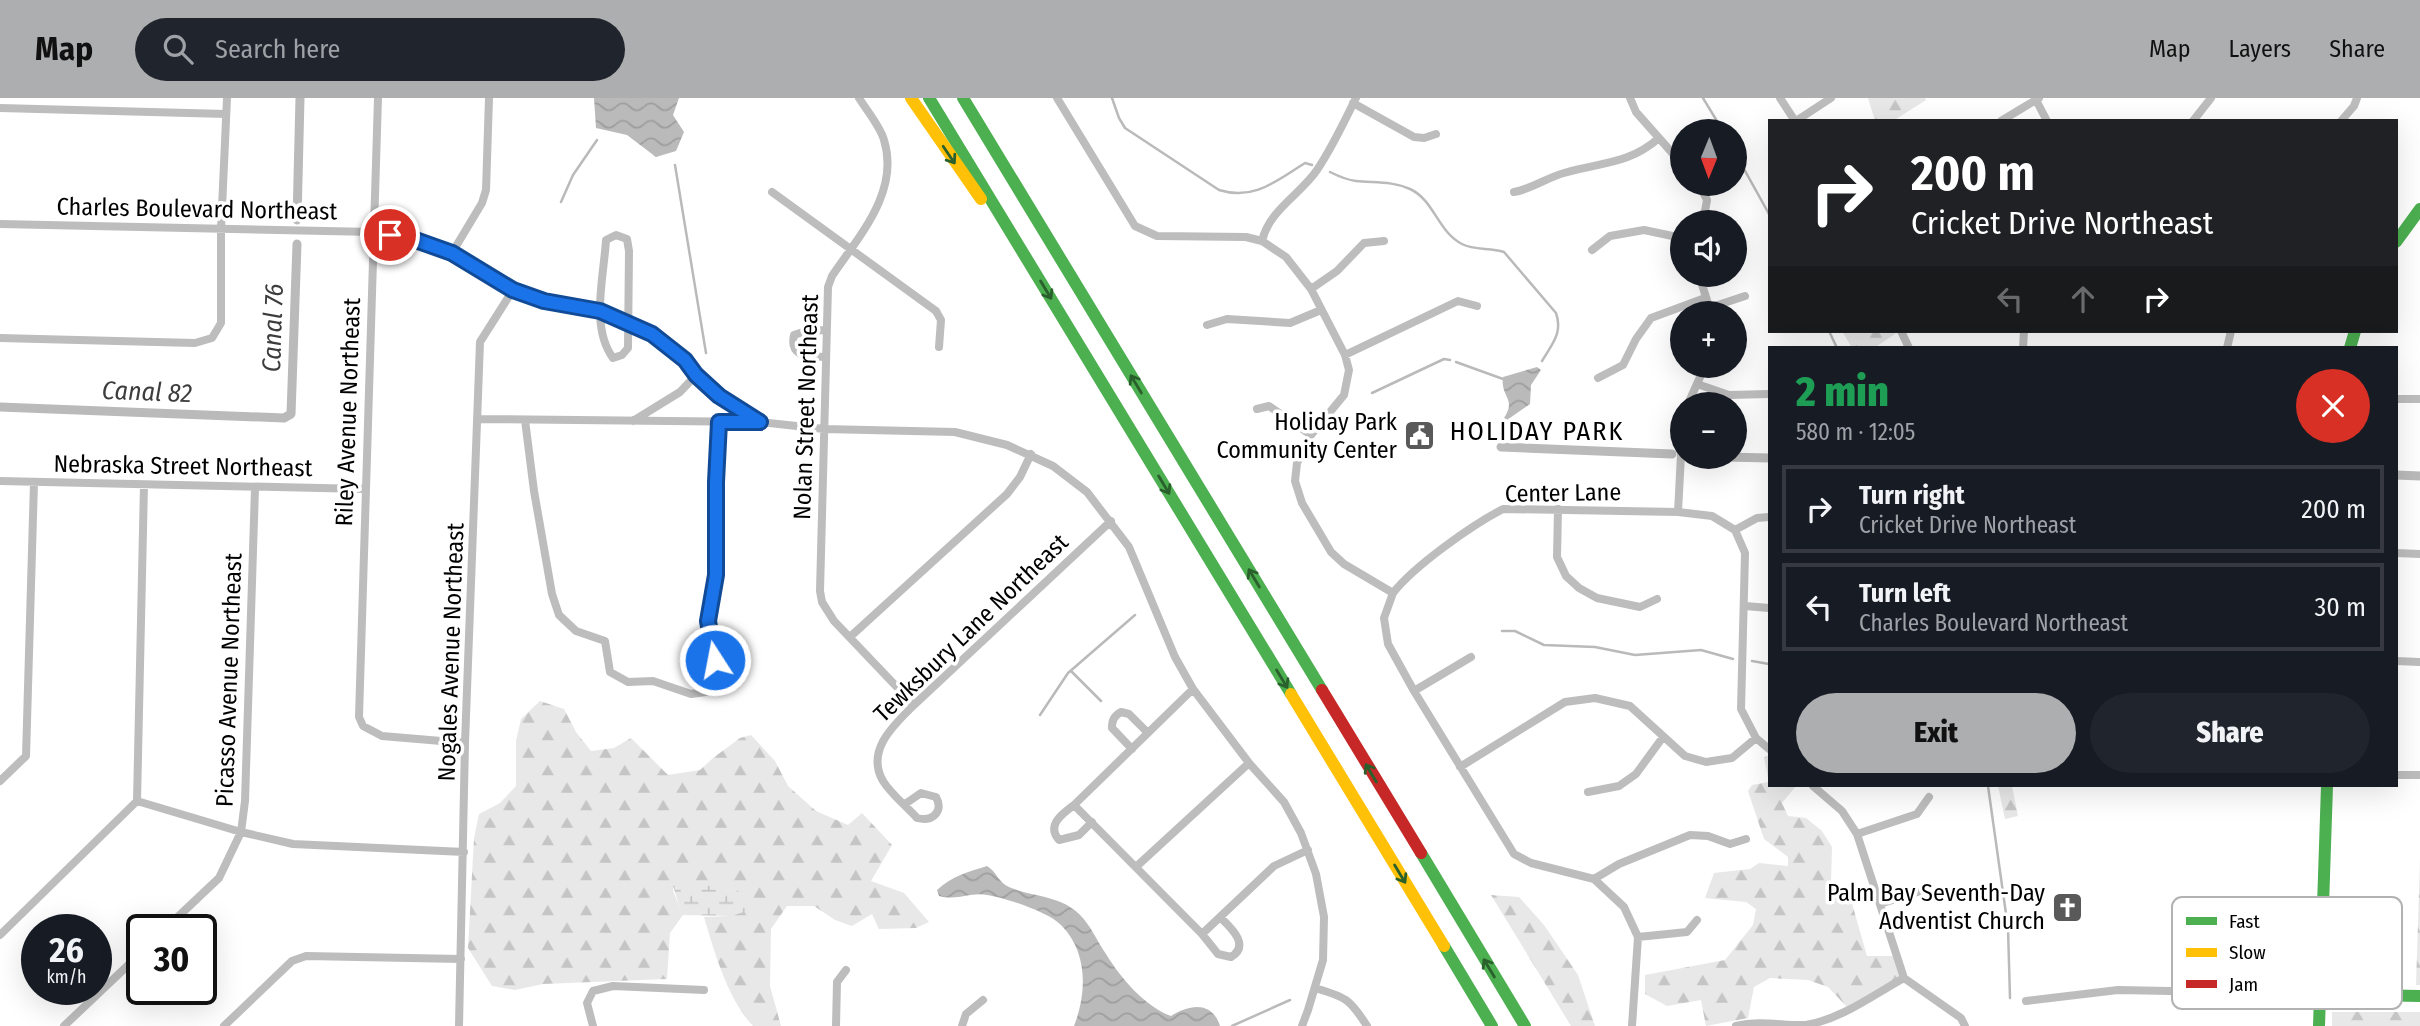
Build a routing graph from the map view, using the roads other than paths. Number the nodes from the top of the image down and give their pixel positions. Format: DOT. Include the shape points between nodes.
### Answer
graph roads {
  1 [pos="9,98"];
  2 [pos="227,98"];
  3 [pos="378,98"];
  4 [pos="489,98"];
  5 [pos="859,98"];
  6 [pos="911,98"];
  7 [pos="929,98"];
  8 [pos="963,98"];
  9 [pos="1057,98"];
  10 [pos="1630,98"];
  11 [pos="1780,98"];
  12 [pos="1831,98"];
  13 [pos="2211,98"];
  14 [pos="2357,98"];
  15 [pos="2037,99"];
  16 [pos="1354,101"];
  17 [pos="4,108"];
  18 [pos="226,114"];
  19 [pos="1794,119"];
  20 [pos="1798,119"];
  21 [pos="2004,119"];
  22 [pos="2045,119"];
  23 [pos="2195,119"];
  24 [pos="2343,119"];
  25 [pos="1436,134"];
  26 [pos="1659,138"];
  27 [pos="1670,150"];
  28 [pos="772,192"];
  29 [pos="1514,192"];
  30 [pos="2420,209"];
  31 [pos="0,224"];
  32 [pos="220,230"];
  33 [pos="373,232"];
  34 [pos="1010,232"];
  35 [pos="1670,235"];
  36 [pos="2398,239"];
  37 [pos="1262,241"];
  38 [pos="1384,241"];
  39 [pos="850,250"];
  40 [pos="1592,250"];
  41 [pos="452,253"];
  42 [pos="1702,287"];
  43 [pos="1311,289"];
  44 [pos="513,290"];
  45 [pos="1745,296"];
  46 [pos="1705,298"];
  47 [pos="1706,301"];
  48 [pos="1733,301"];
  49 [pos="1477,306"];
  50 [pos="1321,310"];
  51 [pos="600,311"];
  52 [pos="628,323"];
  53 [pos="1207,325"];
  54 [pos="826,330"];
  55 [pos="0,338"];
  56 [pos="939,347"];
  57 [pos="1345,355"];
  58 [pos="826,357"];
  59 [pos="696,375"];
  60 [pos="1598,378"];
  61 [pos="1700,378"];
  62 [pos="1697,384"];
  63 [pos="1693,392"];
  64 [pos="1768,394"];
  65 [pos="2398,399"];
  66 [pos="2420,400"];
  67 [pos="1257,409"];
  68 [pos="479,419"];
  69 [pos="525,420"];
  70 [pos="634,421"];
  71 [pos="719,422"];
  72 [pos="760,422"];
  73 [pos="824,429"];
  74 [pos="1311,435"];
  75 [pos="1031,454"];
  76 [pos="1680,469"];
  77 [pos="0,481"];
  78 [pos="34,482"];
  79 [pos="144,485"];
  80 [pos="255,488"];
  81 [pos="364,489"];
  82 [pos="1558,509"];
  83 [pos="1678,512"];
  84 [pos="1768,517"];
  85 [pos="1111,521"];
  86 [pos="1735,530"];
  87 [pos="2398,553"];
  88 [pos="2420,554"];
  89 [pos="1393,593"];
  90 [pos="1657,599"];
  91 [pos="1745,606"];
  92 [pos="1768,608"];
  93 [pos="851,636"];
  94 [pos="1471,657"];
  95 [pos="2398,661"];
  96 [pos="2420,662"];
  97 [pos="1194,689"];
  98 [pos="1414,691"];
  99 [pos="914,705"];
  100 [pos="1148,733"];
  101 [pos="1663,737"];
  102 [pos="1756,738"];
  103 [pos="466,743"];
  104 [pos="1768,748"];
  105 [pos="1132,749"];
  106 [pos="1249,763"];
  107 [pos="1460,767"];
  108 [pos="2398,775"];
  109 [pos="2420,775"];
  110 [pos="0,781"];
  111 [pos="1814,787"];
  112 [pos="2327,787"];
  113 [pos="1588,792"];
  114 [pos="1929,797"];
  115 [pos="137,801"];
  116 [pos="905,804"];
  117 [pos="1074,805"];
  118 [pos="1091,821"];
  119 [pos="241,832"];
  120 [pos="1857,834"];
  121 [pos="1746,839"];
  122 [pos="1308,850"];
  123 [pos="464,852"];
  124 [pos="1137,866"];
  125 [pos="1594,879"];
  126 [pos="1951,895"];
  127 [pos="2323,897"];
  128 [pos="1880,904"];
  129 [pos="181,914"];
  130 [pos="1220,917"];
  131 [pos="1697,920"];
  132 [pos="0,934"];
  133 [pos="1202,934"];
  134 [pos="1637,937"];
  135 [pos="461,959"];
  136 [pos="126,967"];
  137 [pos="846,970"];
  138 [pos="1904,978"];
  139 [pos="1315,988"];
  140 [pos="704,990"];
  141 [pos="2172,991"];
  142 [pos="2402,996"];
  143 [pos="2420,996"];
  144 [pos="983,999"];
  145 [pos="2026,1001"];
  146 [pos="64,1026"];
  147 [pos="223,1026"];
  148 [pos="459,1026"];
  149 [pos="593,1026"];
  150 [pos="836,1026"];
  151 [pos="962,1026"];
  152 [pos="1301,1026"];
  153 [pos="1367,1026"];
  154 [pos="1492,1026"];
  155 [pos="1525,1026"];
  156 [pos="1632,1026"];
  157 [pos="1736,1026"];
  158 [pos="1965,1026"];
  1 -- 17 [label="street"];
  2 -- 18 [label="street"];
  3 -- 33 [label="street, Riley Avenue Northeast"];
  4 -- 41 [label="street" via="486,190"];
  5 -- 39 [label="street, Nolan Street Northeast" via="884,138 888,169 880,201"];
  6 -- 34 [label="main road, one-way" via="972,189"];
  7 -- 34 [label="main road"];
  155 -- 8 [label="main road, one-way"];
  9 -- 37 [label="street" via="1135,226 1157,236"];
  10 -- 26 [label="street"];
  11 -- 19 [label="street"];
  12 -- 20 [label="street"];
  13 -- 23 [label="street"];
  14 -- 24 [label="street"];
  15 -- 21 [label="street"];
  15 -- 22 [label="street"];
  16 -- 25 [label="street" via="1414,137"];
  16 -- 37 [label="street" via="1319,167 1271,218"];
  17 -- 18 [label="street"];
  18 -- 32 [label="street"];
  26 -- 27 [label="street"];
  26 -- 29 [label="street" via="1632,157 1564,173"];
  28 -- 39 [label="street"];
  30 -- 36 [label="main road"];
  31 -- 32 [label="street, Charles Boulevard Northeast"];
  32 -- 33 [label="street, Charles Boulevard Northeast"];
  32 -- 55 [label="street" via="222,323 212,338 195,343"];
  33 -- 41 [label="street, Charles Boulevard Northeast" via="407,237"];
  33 -- 81 [label="street, Riley Avenue Northeast"];
  34 -- 154 [label="main road, one-way"];
  35 -- 40 [label="street" via="1644,230 1610,236"];
  37 -- 43 [label="street" via="1286,257"];
  38 -- 43 [label="street" via="1364,243"];
  39 -- 54 [label="street, Nolan Street Northeast" via="828,287"];
  39 -- 56 [label="street" via="936,311 941,320"];
  41 -- 44 [label="street, Charles Boulevard Northeast"];
  42 -- 46 [label="street"];
  43 -- 50 [label="street"];
  44 -- 51 [label="street, Charles Boulevard Northeast"];
  44 -- 68 [label="street, Nogales Avenue Northeast" via="480,342"];
  45 -- 48 [label="street"];
  46 -- 47 [label="street"];
  46 -- 60 [label="street" via="1651,318 1623,365"];
  49 -- 57 [label="street" via="1458,301"];
  50 -- 53 [label="street" via="1290,323 1227,320"];
  50 -- 57 [label="street"];
  51 -- 52 [label="street, Charles Boulevard Northeast"];
  51 -- 52 [label="street" via="604,347 612,358 628,348"];
  51 -- 52 [label="street" via="606,240 616,235 627,239 629,251"];
  52 -- 59 [label="street, Charles Boulevard Northeast" via="669,346"];
  54 -- 58 [label="street, Nolan Street Northeast"];
  54 -- 58 [label="street" via="798,332 793,344 800,355"];
  57 -- 74 [label="street" via="1349,370 1344,395"];
  58 -- 73 [label="street, Nolan Street Northeast"];
  59 -- 70 [label="street" via="680,392"];
  59 -- 72 [label="street, Charles Boulevard Northeast"];
  61 -- 62 [label="street"];
  62 -- 63 [label="street"];
  62 -- 64 [label="street" via="1730,395"];
  65 -- 66 [label="street"];
  67 -- 74 [label="street" via="1269,406"];
  68 -- 69 [label="street"];
  68 -- 103 [label="street, Nogales Avenue Northeast"];
  69 -- 70 [label="street"];
  69 -- 71 [label="street" via="559,615 576,631 605,641 610,672 628,682 653,681 691,694 713,691 719,679 708,621 716,575"];
  70 -- 71 [label="street"];
  71 -- 72 [label="street"];
  72 -- 73 [label="street"];
  73 -- 75 [label="street" via="955,432"];
  73 -- 93 [label="street, Nolan Street Northeast" via="820,591 834,621"];
  74 -- 89 [label="street" via="1297,463 1295,481 1302,503 1331,552"];
  75 -- 85 [label="street" via="1087,492"];
  75 -- 93 [label="street" via="1007,494"];
  76 -- 83 [label="street"];
  77 -- 78 [label="street, Nebraska Street Northeast"];
  78 -- 79 [label="street, Nebraska Street Northeast"];
  78 -- 110 [label="street" via="26,756"];
  79 -- 80 [label="street, Nebraska Street Northeast"];
  79 -- 115 [label="street"];
  80 -- 81 [label="street, Nebraska Street Northeast"];
  80 -- 119 [label="street, Picasso Avenue Northeast" via="246,801"];
  81 -- 103 [label="street, Riley Avenue Northeast" via="359,717 363,726 382,736"];
  82 -- 83 [label="street, Center Lane"];
  82 -- 89 [label="street, Center Lane" via="1503,509 1483,519 1403,580"];
  82 -- 90 [label="street" via="1557,558 1579,588 1597,598 1640,607"];
  83 -- 86 [label="street, Center Lane" via="1712,516"];
  84 -- 86 [label="street"];
  85 -- 97 [label="street" via="1129,547 1175,657"];
  85 -- 99 [label="street, Tewksbury Lane Northeast"];
  86 -- 91 [label="street" via="1745,553"];
  87 -- 88 [label="street"];
  89 -- 98 [label="street" via="1384,618 1388,644"];
  91 -- 92 [label="street"];
  91 -- 102 [label="street" via="1741,709"];
  93 -- 99 [label="street, Nolan Street Northeast"];
  94 -- 98 [label="street"];
  95 -- 96 [label="street"];
  97 -- 100 [label="street"];
  97 -- 106 [label="street"];
  98 -- 107 [label="street"];
  99 -- 116 [label="street, Tewksbury Lane Northeast" via="885,735 878,754 884,783"];
  100 -- 105 [label="street"];
  100 -- 105 [label="street" via="1129,714 1116,715 1112,728"];
  101 -- 102 [label="street" via="1685,756 1706,762 1732,758"];
  101 -- 107 [label="street" via="1630,706 1595,698 1565,702"];
  101 -- 113 [label="street" via="1636,774 1619,786"];
  102 -- 104 [label="street"];
  103 -- 123 [label="street, Nogales Avenue Northeast"];
  105 -- 117 [label="street"];
  106 -- 122 [label="street" via="1284,802"];
  106 -- 124 [label="street"];
  107 -- 125 [label="street" via="1514,854 1531,863"];
  108 -- 109 [label="street"];
  111 -- 120 [label="street" via="1842,811"];
  112 -- 127 [label="main road"];
  114 -- 120 [label="street" via="1917,814"];
  115 -- 119 [label="street"];
  115 -- 132 [label="street"];
  117 -- 118 [label="street"];
  117 -- 118 [label="street" via="1054,826 1059,840 1079,835"];
  118 -- 124 [label="street"];
  119 -- 123 [label="street" via="293,844"];
  119 -- 129 [label="street, Picasso Avenue Northeast" via="219,878"];
  120 -- 128 [label="street"];
  121 -- 125 [label="street" via="1730,844 1690,835"];
  122 -- 130 [label="street" via="1274,866"];
  122 -- 139 [label="street" via="1324,917 1323,960"];
  123 -- 135 [label="street, Nogales Avenue Northeast"];
  124 -- 133 [label="street"];
  125 -- 134 [label="street" via="1624,907"];
  126 -- 128 [label="street" via="1927,889"];
  128 -- 138 [label="street"];
  130 -- 133 [label="street"];
  130 -- 133 [label="street" via="1238,937 1237,953 1231,957 1218,954"];
  131 -- 134 [label="street" via="1687,932"];
  134 -- 156 [label="street"];
  135 -- 147 [label="street" via="306,956 292,961"];
  135 -- 148 [label="street, Nogales Avenue Northeast"];
  136 -- 146 [label="street"];
  137 -- 150 [label="street" via="837,982"];
  138 -- 157 [label="street" via="1833,1018 1804,1025 1751,1022"];
  138 -- 158 [label="street" via="1961,1018"];
  139 -- 152 [label="street"];
  139 -- 153 [label="street" via="1354,1004"];
  140 -- 149 [label="street" via="613,986 593,991 587,1003"];
  141 -- 145 [label="street" via="2118,990"];
  142 -- 143 [label="main road"];
  144 -- 151 [label="street" via="966,1014"];
}
